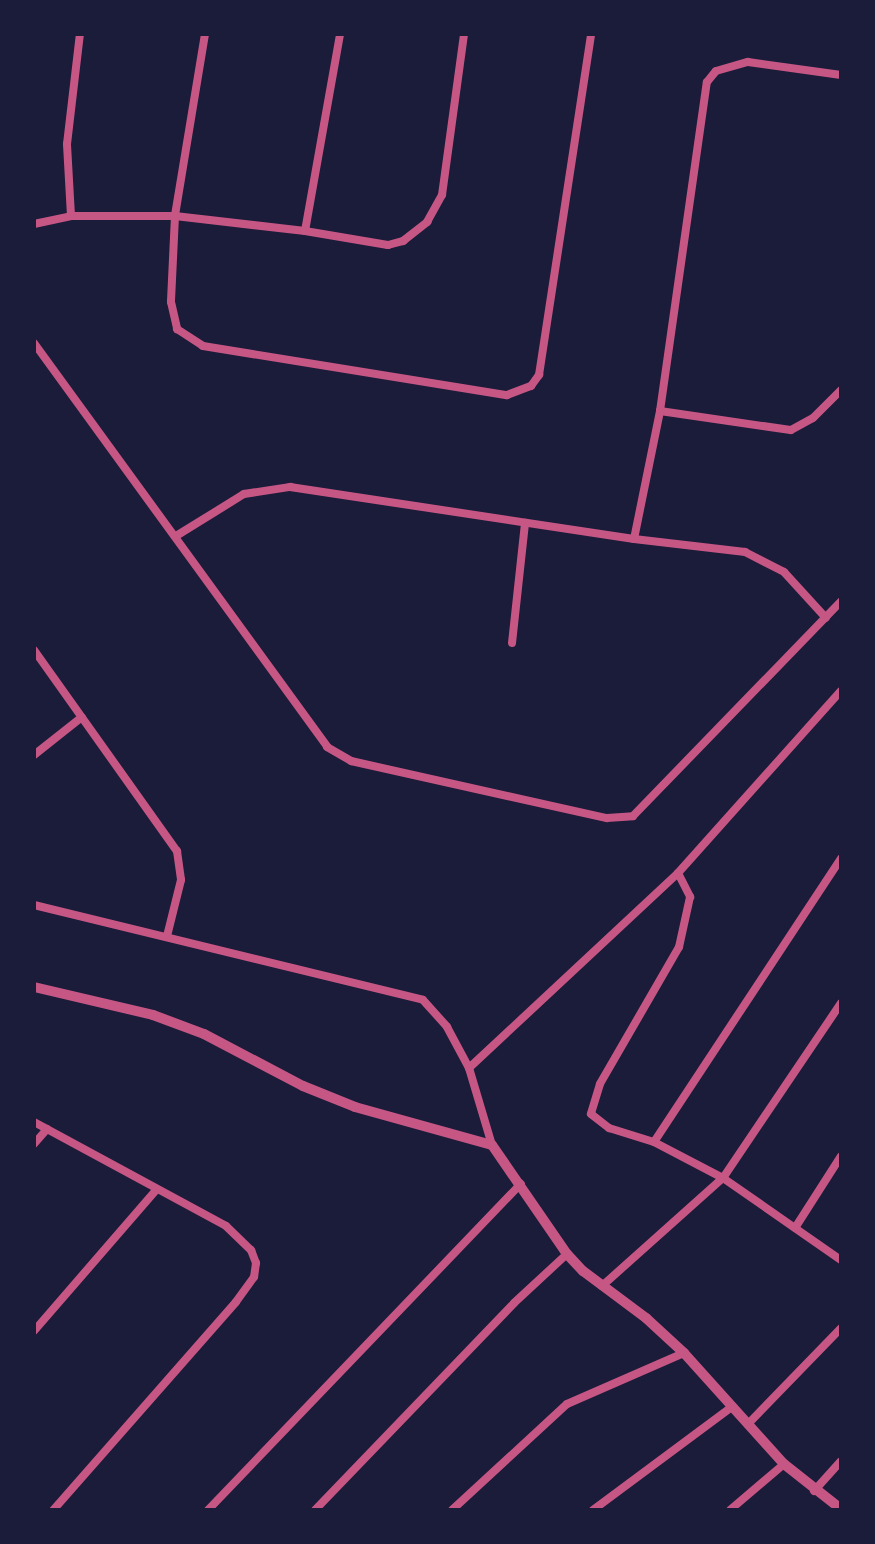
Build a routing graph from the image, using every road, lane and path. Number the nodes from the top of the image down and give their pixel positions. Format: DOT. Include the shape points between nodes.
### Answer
graph roads {
  1 [pos="80,34"];
  2 [pos="205,34"];
  3 [pos="340,34"];
  4 [pos="464,34"];
  5 [pos="591,34"];
  6 [pos="841,75"];
  7 [pos="71,216"];
  8 [pos="175,216"];
  9 [pos="34,224"];
  10 [pos="305,231"];
  11 [pos="34,343"];
  12 [pos="841,390"];
  13 [pos="660,411"];
  14 [pos="525,523"];
  15 [pos="176,536"];
  16 [pos="634,539"];
  17 [pos="841,601"];
  18 [pos="826,618"];
  19 [pos="512,643"];
  20 [pos="34,650"];
  21 [pos="841,691"];
  22 [pos="82,717"];
  23 [pos="34,755"];
  24 [pos="841,858"];
  25 [pos="678,873"];
  26 [pos="34,905"];
  27 [pos="167,936"];
  28 [pos="34,987"];
  29 [pos="841,1003"];
  30 [pos="469,1068"];
  31 [pos="34,1122"];
  32 [pos="47,1129"];
  33 [pos="654,1142"];
  34 [pos="34,1144"];
  35 [pos="492,1145"];
  36 [pos="841,1156"];
  37 [pos="723,1178"];
  38 [pos="521,1184"];
  39 [pos="156,1190"];
  40 [pos="795,1228"];
  41 [pos="567,1254"];
  42 [pos="841,1260"];
  43 [pos="602,1286"];
  44 [pos="841,1328"];
  45 [pos="34,1331"];
  46 [pos="684,1353"];
  47 [pos="733,1406"];
  48 [pos="749,1423"];
  49 [pos="841,1461"];
  50 [pos="784,1464"];
  51 [pos="814,1491"];
  52 [pos="837,1509"];
  53 [pos="53,1510"];
  54 [pos="208,1510"];
  55 [pos="315,1510"];
  56 [pos="452,1510"];
  57 [pos="593,1510"];
  58 [pos="730,1510"];
  1 -- 7 [label="street" via="67,144"];
  2 -- 8 [label="street"];
  3 -- 10 [label="street"];
  4 -- 10 [label="street" via="442,195 427,222 403,241 388,245"];
  5 -- 8 [label="street" via="539,375 520,393 456,388 193,341 177,329 172,314"];
  6 -- 13 [label="street" via="748,62 716,71 707,82"];
  7 -- 8 [label="street"];
  7 -- 9 [label="street"];
  8 -- 10 [label="street"];
  11 -- 15 [label="street"];
  12 -- 13 [label="street" via="813,418 791,430"];
  13 -- 16 [label="street"];
  14 -- 15 [label="street" via="282,487 244,494"];
  14 -- 16 [label="street"];
  14 -- 19 [label="street"];
  15 -- 18 [label="street" via="327,747 338,755 414,777 607,818 633,816"];
  16 -- 18 [label="street" via="761,557 784,572"];
  17 -- 18 [label="street"];
  20 -- 22 [label="street"];
  21 -- 25 [label="street"];
  22 -- 23 [label="street"];
  22 -- 27 [label="street" via="180,857 181,880"];
  24 -- 33 [label="street"];
  25 -- 30 [label="street"];
  25 -- 33 [label="street" via="690,897 679,947 600,1084 591,1110 594,1119 609,1128"];
  26 -- 27 [label="street"];
  27 -- 30 [label="street" via="423,1000 447,1027"];
  28 -- 35 [label="street" via="153,1015 355,1107"];
  29 -- 37 [label="street"];
  30 -- 35 [label="street"];
  31 -- 32 [label="street"];
  32 -- 34 [label="street"];
  32 -- 39 [label="street"];
  33 -- 37 [label="street"];
  35 -- 38 [label="street"];
  36 -- 40 [label="street"];
  37 -- 40 [label="street"];
  37 -- 43 [label="street"];
  38 -- 41 [label="street"];
  38 -- 54 [label="street"];
  39 -- 45 [label="street"];
  39 -- 53 [label="street" via="226,1226 251,1250 254,1277"];
  40 -- 42 [label="street"];
  41 -- 43 [label="street"];
  41 -- 55 [label="street"];
  43 -- 46 [label="street"];
  44 -- 48 [label="street"];
  46 -- 47 [label="street"];
  46 -- 56 [label="street" via="567,1404"];
  47 -- 48 [label="street"];
  47 -- 57 [label="street"];
  48 -- 50 [label="street"];
  49 -- 51 [label="street"];
  50 -- 51 [label="street"];
  50 -- 58 [label="street"];
  51 -- 52 [label="street"];
}
